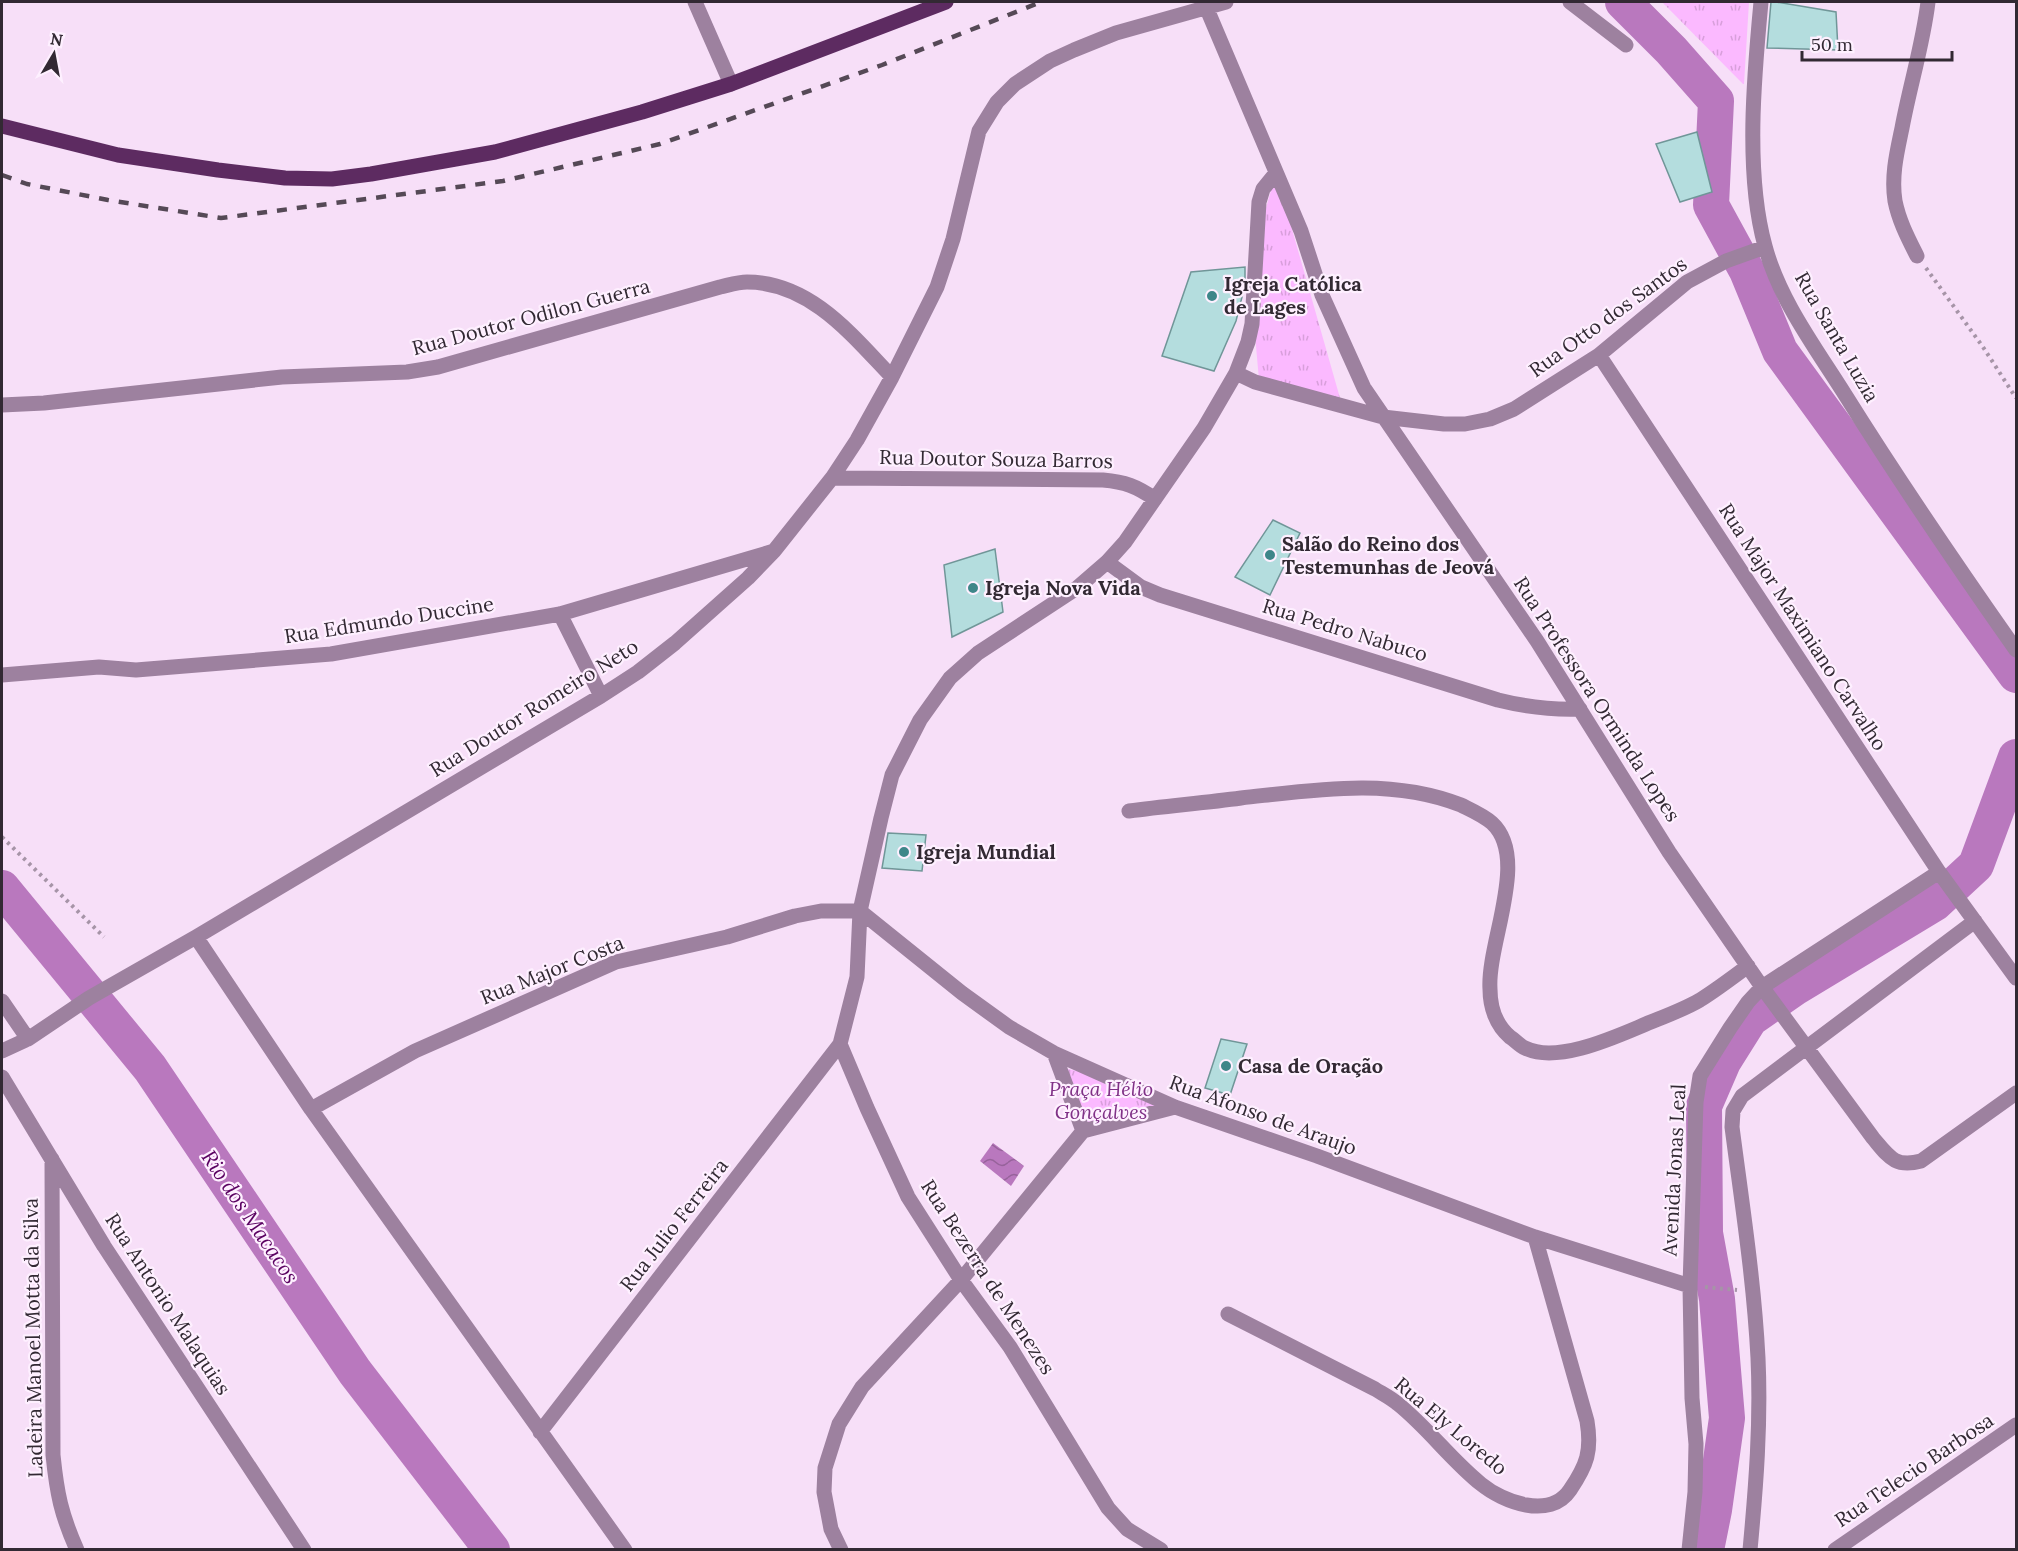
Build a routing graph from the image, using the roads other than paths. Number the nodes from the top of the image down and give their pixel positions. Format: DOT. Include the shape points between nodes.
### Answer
graph roads {
  1 [pos="695,2"];
  2 [pos="946,2"];
  3 [pos="1226,2"];
  4 [pos="1570,2"];
  5 [pos="1761,2"];
  6 [pos="1928,2"];
  7 [pos="1205,4"];
  8 [pos="1626,45"];
  9 [pos="732,84"];
  10 [pos="2,126"];
  11 [pos="1276,173"];
  12 [pos="1758,249"];
  13 [pos="1917,256"];
  14 [pos="1599,355"];
  15 [pos="1236,373"];
  16 [pos="892,377"];
  17 [pos="2,405"];
  18 [pos="1383,417"];
  19 [pos="832,478"];
  20 [pos="1155,499"];
  21 [pos="774,551"];
  22 [pos="1107,562"];
  23 [pos="560,614"];
  24 [pos="2016,650"];
  25 [pos="2,675"];
  26 [pos="601,696"];
  27 [pos="1580,709"];
  28 [pos="1129,811"];
  29 [pos="1939,872"];
  30 [pos="860,911"];
  31 [pos="1975,921"];
  32 [pos="196,937"];
  33 [pos="1748,966"];
  34 [pos="2016,978"];
  35 [pos="1766,992"];
  36 [pos="2,1001"];
  37 [pos="28,1039"];
  38 [pos="840,1044"];
  39 [pos="1806,1048"];
  40 [pos="2,1051"];
  41 [pos="1054,1053"];
  42 [pos="2,1077"];
  43 [pos="2016,1093"];
  44 [pos="1175,1107"];
  45 [pos="310,1109"];
  46 [pos="1083,1131"];
  47 [pos="52,1159"];
  48 [pos="1535,1237"];
  49 [pos="961,1280"];
  50 [pos="1695,1286"];
  51 [pos="1228,1314"];
  52 [pos="2016,1425"];
  53 [pos="540,1432"];
  54 [pos="77,1550"];
  55 [pos="304,1550"];
  56 [pos="625,1550"];
  57 [pos="841,1550"];
  58 [pos="1161,1550"];
  59 [pos="1689,1550"];
  60 [pos="1750,1550"];
  61 [pos="1835,1550"];
  1 -- 9 [label="street"];
  2 -- 9 [label="main road"];
  3 -- 7 [label="street, Rua Doutor Romeiro Neto"];
  4 -- 8 [label="street"];
  5 -- 12 [label="street, Rua Santa Luzia" via="1754,103"];
  6 -- 13 [label="street" via="1894,177 1901,225"];
  7 -- 11 [label="street, Rua Professora Orminda Lopes"];
  7 -- 16 [label="street, Rua Doutor Romeiro Neto" via="1116,33 1050,61 997,102 979,130 938,287"];
  9 -- 10 [label="main road" via="495,152 332,179 285,178 118,155"];
  11 -- 15 [label="street" via="1258,202 1252,324"];
  11 -- 18 [label="street, Rua Professora Orminda Lopes" via="1348,355"];
  12 -- 14 [label="street, Rua Otto dos Santos" via="1687,282"];
  12 -- 24 [label="street, Rua Santa Luzia" via="1810,339"];
  14 -- 18 [label="street, Rua Otto dos Santos" via="1515,409 1490,419 1444,424"];
  14 -- 29 [label="street, Rua Major Maximiano Carvalho"];
  15 -- 18 [label="street, Rua Otto dos Santos"];
  15 -- 20 [label="street"];
  16 -- 17 [label="street, Rua Doutor Odilon Guerra" via="818,304 769,284 746,282 438,367 407,372 282,377"];
  16 -- 19 [label="street, Rua Doutor Romeiro Neto"];
  18 -- 27 [label="street, Rua Professora Orminda Lopes"];
  19 -- 20 [label="street, Rua Doutor Souza Barros" via="1103,480 1123,482"];
  19 -- 21 [label="street, Rua Doutor Romeiro Neto"];
  20 -- 22 [label="street"];
  21 -- 23 [label="street, Rua Edmundo Duccine"];
  21 -- 26 [label="street, Rua Doutor Romeiro Neto" via="675,643"];
  22 -- 27 [label="street, Rua Pedro Nabuco" via="1141,587 1160,595 1498,700 1553,710"];
  22 -- 30 [label="street" via="1077,588 978,653 951,678 920,720 892,775"];
  23 -- 25 [label="street, Rua Edmundo Duccine" via="331,654 136,670 99,667"];
  23 -- 26 [label="street"];
  26 -- 32 [label="street, Rua Doutor Romeiro Neto"];
  27 -- 33 [label="street, Rua Professora Orminda Lopes" via="1669,852"];
  28 -- 33 [label="street" via="1319,789 1374,788 1444,799 1472,810 1490,821 1504,839 1509,864 1489,988 1494,1016 1505,1033 1525,1048 1550,1053 1594,1046 1699,1001"];
  29 -- 31 [label="street, Rua Major Maximiano Carvalho"];
  29 -- 35 [label="street, Avenida Jonas Leal"];
  30 -- 38 [label="street" via="857,977"];
  30 -- 41 [label="street, Rua Afonso de Araujo" via="999,1021"];
  30 -- 45 [label="street, Rua Major Costa" via="795,916 727,938 616,962 416,1051"];
  31 -- 34 [label="street, Rua Major Maximiano Carvalho"];
  31 -- 39 [label="street"];
  32 -- 37 [label="street, Rua Doutor Romeiro Neto" via="89,998"];
  32 -- 45 [label="street"];
  33 -- 35 [label="street, Rua Professora Orminda Lopes"];
  35 -- 39 [label="street, Rua Professora Orminda Lopes"];
  35 -- 50 [label="street, Avenida Jonas Leal" via="1748,1002 1700,1076 1696,1102"];
  36 -- 37 [label="street"];
  37 -- 40 [label="street, Rua Doutor Romeiro Neto"];
  38 -- 49 [label="street, Rua Bezerra de Menezes" via="908,1197"];
  38 -- 53 [label="street, Rua Julio Ferreira"];
  39 -- 43 [label="street, Rua Professora Orminda Lopes" via="1891,1159 1910,1164 1921,1161"];
  39 -- 60 [label="street" via="1742,1096 1733,1110 1758,1360 1759,1458"];
  41 -- 44 [label="street, Rua Afonso de Araujo"];
  41 -- 46 [label="street"];
  42 -- 47 [label="street, Rua Antonio Malaquias"];
  44 -- 46 [label="street"];
  44 -- 48 [label="street, Rua Afonso de Araujo"];
  45 -- 53 [label="street"];
  46 -- 49 [label="street"];
  47 -- 54 [label="street, Ladeira Manoel Motta da Silva" via="53,1455 63,1520"];
  47 -- 55 [label="street, Rua Antonio Malaquias" via="104,1246"];
  48 -- 50 [label="street, Rua Afonso de Araujo"];
  48 -- 51 [label="street, Rua Ely Loredo" via="1590,1440 1584,1470 1568,1494 1549,1506 1513,1502 1482,1485 1397,1403"];
  49 -- 57 [label="street" via="862,1387 839,1424 825,1468 824,1492 831,1529"];
  49 -- 58 [label="street, Rua Bezerra de Menezes" via="1010,1347 1107,1508 1127,1529"];
  50 -- 59 [label="street, Avenida Jonas Leal" via="1696,1456"];
  52 -- 61 [label="street, Rua Telecio Barbosa"];
  53 -- 56 [label="street"];
}
